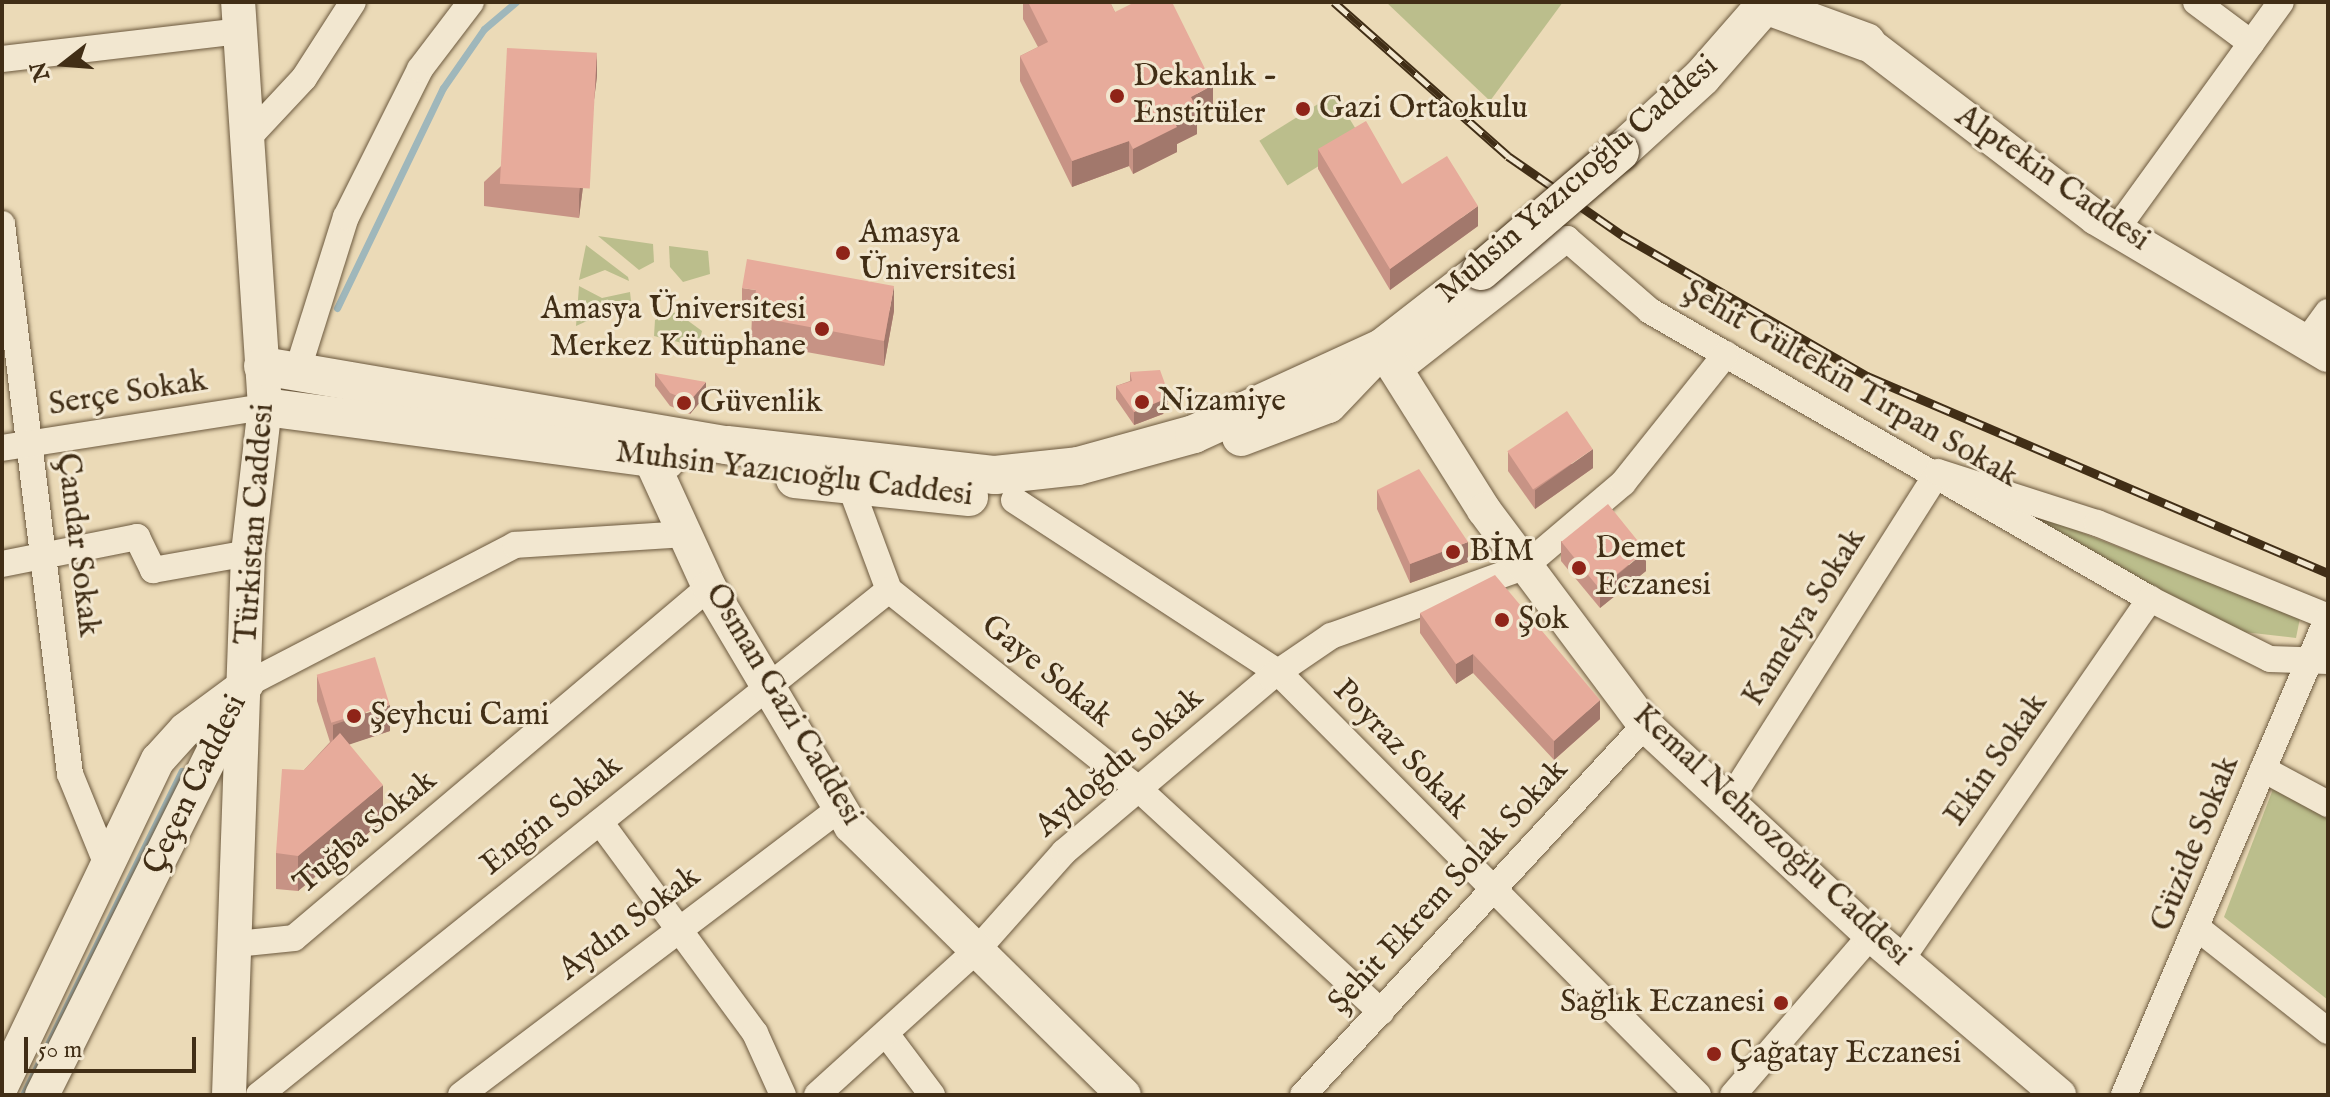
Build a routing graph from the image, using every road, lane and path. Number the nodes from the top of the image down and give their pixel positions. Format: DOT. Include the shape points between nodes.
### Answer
graph roads {
  1 [pos="353,2"];
  2 [pos="471,2"];
  3 [pos="1836,2"];
  4 [pos="2196,2"];
  5 [pos="2281,2"];
  6 [pos="1769,3"];
  7 [pos="239,17"];
  8 [pos="1866,42"];
  9 [pos="2251,43"];
  10 [pos="2,59"];
  11 [pos="248,138"];
  12 [pos="2,224"];
  13 [pos="2116,230"];
  14 [pos="2328,312"];
  15 [pos="2317,348"];
  16 [pos="1726,354"];
  17 [pos="1390,360"];
  18 [pos="280,369"];
  19 [pos="265,407"];
  20 [pos="30,444"];
  21 [pos="2,448"];
  22 [pos="650,458"];
  23 [pos="1938,472"];
  24 [pos="851,488"];
  25 [pos="1014,500"];
  26 [pos="685,534"];
  27 [pos="248,553"];
  28 [pos="44,555"];
  29 [pos="2,564"];
  30 [pos="1524,567"];
  31 [pos="709,587"];
  32 [pos="889,590"];
  33 [pos="2150,599"];
  34 [pos="2328,617"];
  35 [pos="2317,660"];
  36 [pos="1278,672"];
  37 [pos="247,684"];
  38 [pos="767,687"];
  39 [pos="1645,725"];
  40 [pos="2263,769"];
  41 [pos="1142,792"];
  42 [pos="1730,800"];
  43 [pos="2328,804"];
  44 [pos="840,808"];
  45 [pos="600,822"];
  46 [pos="108,867"];
  47 [pos="1490,893"];
  48 [pos="2200,930"];
  49 [pos="676,931"];
  50 [pos="1871,935"];
  51 [pos="236,944"];
  52 [pos="977,950"];
  53 [pos="1901,960"];
  54 [pos="1381,1012"];
  55 [pos="2328,1031"];
  56 [pos="887,1035"];
  57 [pos="2,1085"];
  58 [pos="42,1095"];
  59 [pos="229,1095"];
  60 [pos="259,1095"];
  61 [pos="461,1095"];
  62 [pos="783,1095"];
  63 [pos="817,1095"];
  64 [pos="932,1095"];
  65 [pos="1124,1095"];
  66 [pos="1303,1095"];
  67 [pos="1698,1095"];
  68 [pos="1733,1095"];
  69 [pos="2059,1095"];
  70 [pos="2124,1095"];
  1 -- 11 [label="street" via="304,78"];
  2 -- 18 [label="street" via="420,69 346,217"];
  3 -- 8 [label="main road"];
  4 -- 9 [label="street"];
  5 -- 9 [label="street"];
  6 -- 8 [label="main road"];
  6 -- 17 [label="main road, Muhsin Yazıcıoğlu Caddesi, bridge" via="1702,77 1481,271"];
  7 -- 10 [label="street"];
  7 -- 11 [label="street, Türkistan Caddesi"];
  8 -- 13 [label="street, Alptekin Caddesi"];
  9 -- 13 [label="street"];
  11 -- 18 [label="street, Türkistan Caddesi"];
  12 -- 20 [label="street, Çandar Sokak"];
  13 -- 15 [label="street, Alptekin Caddesi"];
  14 -- 15 [label="street"];
  16 -- 17 [label="street, Şehit Gültekin Tırpan Sokak" via="1650,311 1567,239"];
  16 -- 23 [label="street, Şehit Gültekin Tırpan Sokak"];
  16 -- 30 [label="street" via="1623,483"];
  17 -- 18 [label="main road, Muhsin Yazıcıoğlu Caddesi" via="1194,434 1078,466 995,475 727,445"];
  17 -- 25 [label="main road, Muhsin Yazıcıoğlu Caddesi" via="1328,404 1153,469"];
  17 -- 30 [label="street, Kemal Nehrozoğlu Caddesi"];
  18 -- 19 [label="street, Türkistan Caddesi"];
  19 -- 20 [label="street, Serçe Sokak"];
  19 -- 22 [label="main road, Muhsin Yazıcıoğlu Caddesi"];
  19 -- 27 [label="street, Türkistan Caddesi"];
  20 -- 21 [label="street, Serçe Sokak"];
  20 -- 28 [label="street, Çandar Sokak"];
  22 -- 24 [label="main road, Muhsin Yazıcıoğlu Caddesi"];
  22 -- 26 [label="street, Osman Gazi Caddesi"];
  23 -- 33 [label="street, Şehit Gültekin Tırpan Sokak"];
  23 -- 34 [label="street" via="2097,523"];
  23 -- 42 [label="street, Kamelya Sokak"];
  24 -- 25 [label="main road, Muhsin Yazıcıoğlu Caddesi"];
  24 -- 32 [label="street"];
  25 -- 36 [label="street, Poyraz Sokak"];
  26 -- 31 [label="street, Osman Gazi Caddesi"];
  26 -- 37 [label="street" via="515,545"];
  27 -- 28 [label="street" via="153,570 137,537"];
  27 -- 37 [label="street, Türkistan Caddesi"];
  28 -- 29 [label="street"];
  28 -- 46 [label="street, Çandar Sokak" via="70,774"];
  30 -- 36 [label="street, Aydoğdu Sokak" via="1331,636"];
  30 -- 39 [label="street, Kemal Nehrozoğlu Caddesi"];
  31 -- 38 [label="street, Osman Gazi Caddesi"];
  31 -- 51 [label="street, Tuğba Sokak" via="294,938"];
  32 -- 38 [label="street, Engin Sokak"];
  32 -- 41 [label="street, Gaye Sokak"];
  33 -- 35 [label="street, Şehit Gültekin Tırpan Sokak" via="2270,659"];
  33 -- 53 [label="street, Ekin Sokak"];
  34 -- 35 [label="street, Güzide Sokak"];
  35 -- 40 [label="street, Güzide Sokak"];
  36 -- 41 [label="street, Aydoğdu Sokak"];
  36 -- 47 [label="street, Poyraz Sokak"];
  37 -- 46 [label="street, Çeçen Caddesi" via="185,730 158,760"];
  37 -- 51 [label="street, Türkistan Caddesi"];
  37 -- 58 [label="street, Çeçen Caddesi"];
  38 -- 44 [label="street, Osman Gazi Caddesi"];
  38 -- 45 [label="street, Engin Sokak"];
  39 -- 42 [label="street, Kemal Nehrozoğlu Caddesi"];
  39 -- 47 [label="street, Şehit Ekrem Solak Sokak"];
  40 -- 43 [label="street"];
  40 -- 48 [label="street, Güzide Sokak"];
  41 -- 52 [label="street, Aydoğdu Sokak" via="1064,852"];
  41 -- 54 [label="street, Gaye Sokak"];
  42 -- 50 [label="street, Kemal Nehrozoğlu Caddesi"];
  44 -- 49 [label="street, Aydın Sokak"];
  44 -- 52 [label="street, Osman Gazi Caddesi"];
  45 -- 49 [label="street"];
  45 -- 60 [label="street, Engin Sokak"];
  46 -- 57 [label="street, Çeçen Caddesi"];
  47 -- 54 [label="street, Şehit Ekrem Solak Sokak"];
  47 -- 67 [label="street, Poyraz Sokak"];
  48 -- 55 [label="street"];
  48 -- 70 [label="street, Güzide Sokak"];
  49 -- 61 [label="street, Aydın Sokak"];
  49 -- 62 [label="street" via="755,1033"];
  50 -- 53 [label="street, Kemal Nehrozoğlu Caddesi"];
  50 -- 68 [label="street"];
  51 -- 59 [label="street, Türkistan Caddesi"];
  52 -- 56 [label="street, Aydoğdu Sokak"];
  52 -- 65 [label="street, Osman Gazi Caddesi"];
  53 -- 69 [label="street, Kemal Nehrozoğlu Caddesi"];
  54 -- 66 [label="street, Şehit Ekrem Solak Sokak"];
  56 -- 63 [label="street, Aydoğdu Sokak"];
  56 -- 64 [label="street"];
}
